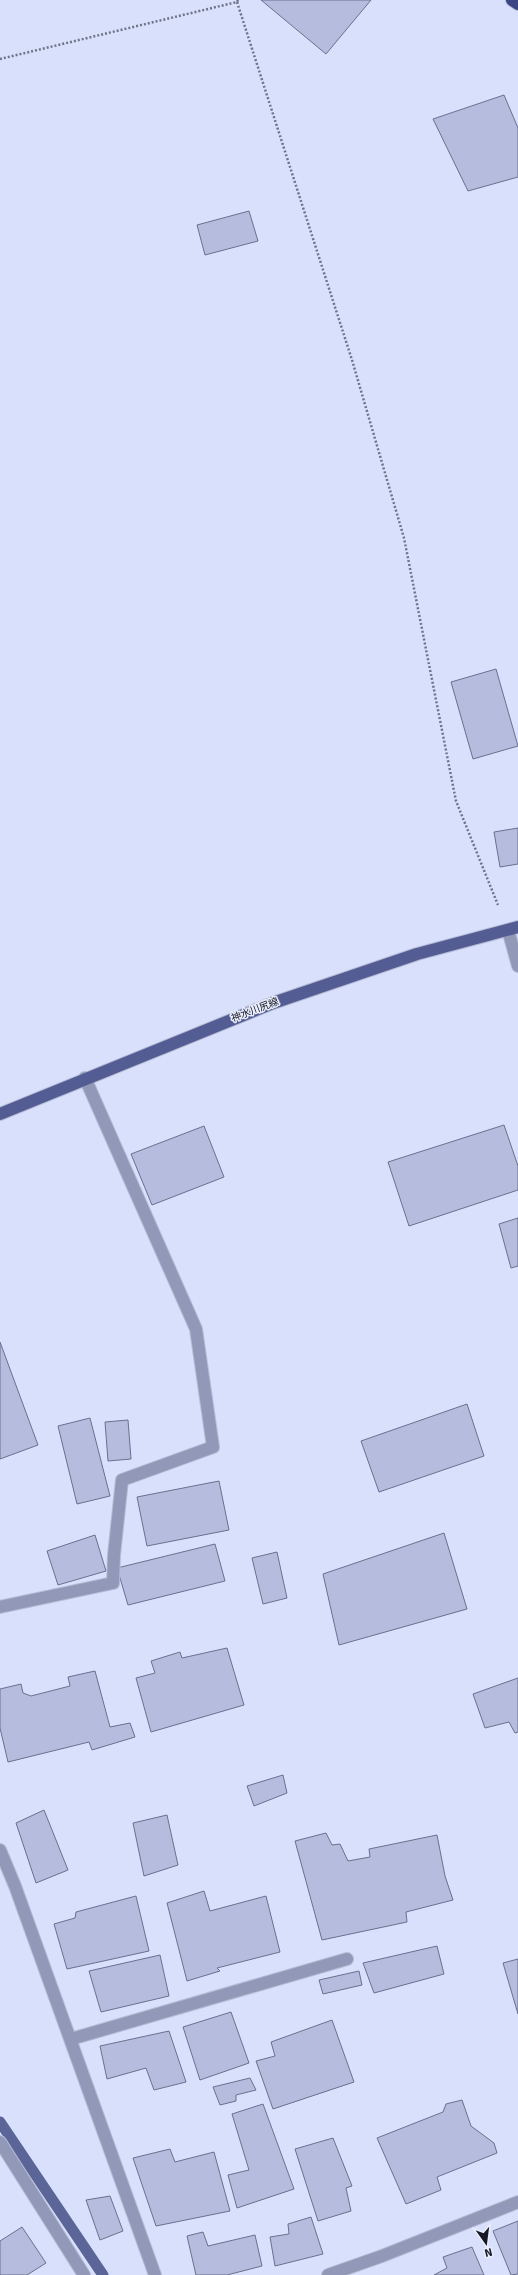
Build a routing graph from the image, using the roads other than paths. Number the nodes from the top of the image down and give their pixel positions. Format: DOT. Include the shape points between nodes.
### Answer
graph roads {
  1 [pos="512,0"];
  2 [pos="518,4"];
  3 [pos="513,929"];
  4 [pos="518,966"];
  5 [pos="85,1078"];
  6 [pos="0,1114"];
  7 [pos="0,1607"];
  8 [pos="0,1850"];
  9 [pos="347,1959"];
  10 [pos="71,2039"];
  11 [pos="0,2142"];
  12 [pos="518,2202"];
  13 [pos="84,2275"];
  14 [pos="155,2275"];
  15 [pos="328,2275"];
  1 -- 2 [label="highway"];
  3 -- 4 [label="street"];
  3 -- 5 [label="main road, 神水川尻線" via="417,954 273,1002"];
  5 -- 6 [label="main road, 神水川尻線"];
  5 -- 7 [label="street" via="196,1328 213,1447 122,1480 113,1583"];
  8 -- 10 [label="street" via="16,1886"];
  9 -- 10 [label="street"];
  10 -- 14 [label="street"];
  11 -- 13 [label="street"];
  12 -- 15 [label="street"];
}
